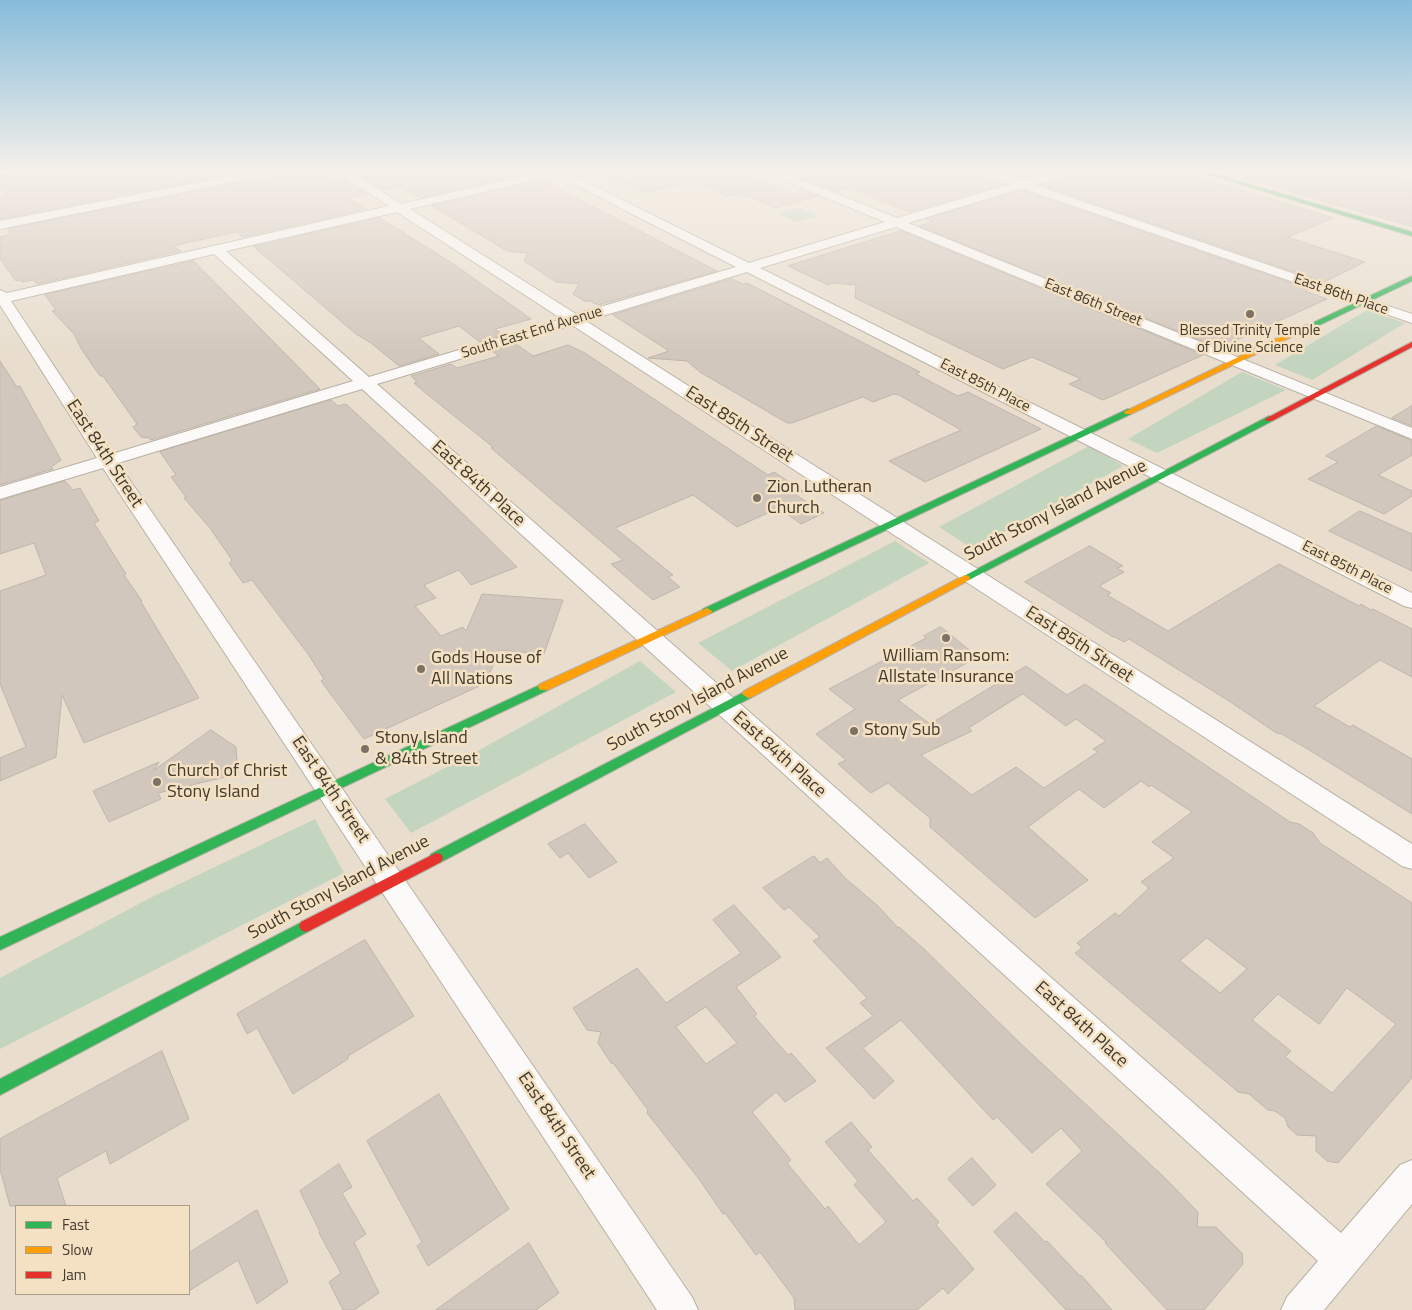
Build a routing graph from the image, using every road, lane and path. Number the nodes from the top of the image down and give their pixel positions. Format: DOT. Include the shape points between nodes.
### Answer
graph roads {
  1 [pos="286,233"];
  2 [pos="441,233"];
  3 [pos="680,233"];
  4 [pos="859,233"];
  5 [pos="923,233"];
  6 [pos="1164,233"];
  7 [pos="216,249"];
  8 [pos="748,267"];
  9 [pos="1412,278"];
  10 [pos="1,297"];
  11 [pos="1362,302"];
  12 [pos="576,320"];
  13 [pos="1412,320"];
  14 [pos="1412,344"];
  15 [pos="1235,361"];
  16 [pos="365,384"];
  17 [pos="1316,394"];
  18 [pos="1412,434"];
  19 [pos="1082,435"];
  20 [pos="108,461"];
  21 [pos="1162,475"];
  22 [pos="0,493"];
  23 [pos="892,524"];
  24 [pos="970,575"];
  25 [pos="1412,601"];
  26 [pos="649,638"];
  27 [pos="725,706"];
  28 [pos="330,790"];
  29 [pos="1412,858"];
  30 [pos="392,881"];
  31 [pos="0,944"];
  32 [pos="0,1087"];
  33 [pos="1412,1177"];
  34 [pos="1343,1259"];
  35 [pos="679,1310"];
  36 [pos="1300,1310"];
  1 -- 7 [label="street"];
  2 -- 12 [label="street, East 85th Street"];
  3 -- 8 [label="street, East 85th Place"];
  4 -- 8 [label="street, South East End Avenue"];
  5 -- 15 [label="street, East 86th Street"];
  6 -- 11 [label="street, East 86th Place"];
  7 -- 10 [label="street"];
  7 -- 16 [label="street, East 84th Place"];
  8 -- 12 [label="street, South East End Avenue"];
  8 -- 19 [label="street, East 85th Place"];
  9 -- 11 [label="main road"];
  10 -- 20 [label="street, East 84th Street"];
  11 -- 13 [label="street, East 86th Place"];
  11 -- 15 [label="main road"];
  12 -- 16 [label="street, South East End Avenue"];
  12 -- 23 [label="street, East 85th Street"];
  14 -- 17 [label="main road, South Stony Island Avenue"];
  15 -- 17 [label="street, East 86th Street"];
  15 -- 19 [label="main road"];
  16 -- 20 [label="street, South East End Avenue"];
  16 -- 26 [label="street, East 84th Place"];
  17 -- 18 [label="street, East 86th Street"];
  17 -- 21 [label="main road, South Stony Island Avenue"];
  19 -- 21 [label="street, East 85th Place"];
  19 -- 23 [label="main road"];
  20 -- 22 [label="street, South East End Avenue"];
  20 -- 28 [label="street, East 84th Street"];
  21 -- 24 [label="main road, South Stony Island Avenue"];
  21 -- 25 [label="street, East 85th Place"];
  23 -- 24 [label="street, East 85th Street"];
  23 -- 26 [label="main road"];
  24 -- 27 [label="main road, South Stony Island Avenue"];
  24 -- 29 [label="street, East 85th Street"];
  26 -- 27 [label="street, East 84th Place"];
  26 -- 28 [label="main road"];
  27 -- 30 [label="main road, South Stony Island Avenue"];
  27 -- 34 [label="street, East 84th Place"];
  28 -- 30 [label="street, East 84th Street"];
  28 -- 31 [label="main road"];
  30 -- 32 [label="main road, South Stony Island Avenue"];
  30 -- 35 [label="street, East 84th Street"];
  33 -- 34 [label="street"];
  34 -- 36 [label="street"];
}
